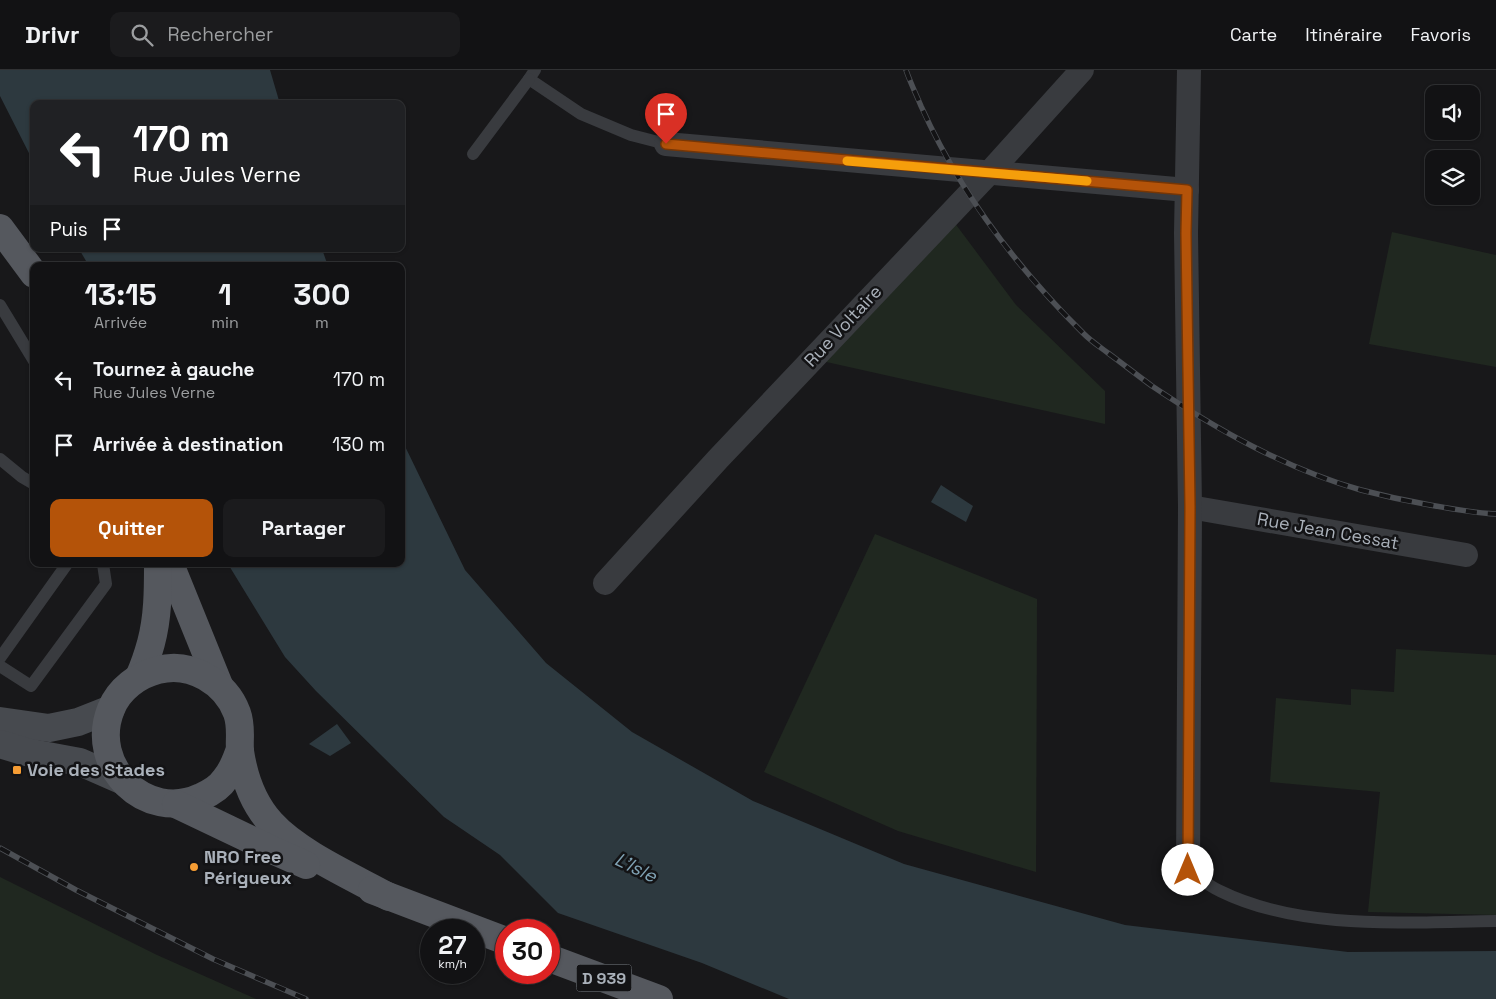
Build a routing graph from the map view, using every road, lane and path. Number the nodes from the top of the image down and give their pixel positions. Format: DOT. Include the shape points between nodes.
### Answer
graph roads {
  1 [pos="1082,70"];
  2 [pos="1189,70"];
  3 [pos="532,74"];
  4 [pos="666,144"];
  5 [pos="473,154"];
  6 [pos="989,173"];
  7 [pos="1187,190"];
  8 [pos="0,228"];
  9 [pos="30,269"];
  10 [pos="0,304"];
  11 [pos="30,354"];
  12 [pos="0,459"];
  13 [pos="30,482"];
  14 [pos="1190,507"];
  15 [pos="1466,555"];
  16 [pos="65,567"];
  17 [pos="103,567"];
  18 [pos="158,567"];
  19 [pos="171,567"];
  20 [pos="605,583"];
  21 [pos="0,658"];
  22 [pos="0,666"];
  23 [pos="140,677"];
  24 [pos="219,685"];
  25 [pos="111,709"];
  26 [pos="0,721"];
  27 [pos="0,744"];
  28 [pos="240,749"];
  29 [pos="121,780"];
  30 [pos="176,804"];
  31 [pos="1188,870"];
  32 [pos="389,897"];
  33 [pos="1496,921"];
  34 [pos="495,938"];
  35 [pos="560,962"];
  36 [pos="659,999"];
  1 -- 6 [label="street, Rue Voltaire"];
  2 -- 7 [label="street"];
  3 -- 4 [label="lane" via="581,114 631,135"];
  3 -- 5 [label="lane"];
  4 -- 6 [label="street"];
  6 -- 7 [label="street"];
  6 -- 20 [label="street, Rue Voltaire"];
  7 -- 14 [label="street"];
  8 -- 9 [label="main road"];
  10 -- 11 [label="lane"];
  12 -- 13 [label="lane"];
  14 -- 15 [label="street, Rue Jean Cessat"];
  14 -- 31 [label="street"];
  16 -- 21 [label="lane"];
  17 -- 22 [label="lane" via="106,584 31,686"];
  18 -- 23 [label="main road" via="152,642"];
  19 -- 24 [label="main road"];
  23 -- 24 [label="main road" via="160,669 180,668 201,674"];
  23 -- 25 [label="main road" via="118,696"];
  24 -- 28 [label="main road" via="238,714"];
  25 -- 26 [label="main road" via="78,722 49,728"];
  25 -- 29 [label="main road" via="106,727 106,746 111,764"];
  27 -- 29 [label="main road" via="80,762"];
  28 -- 30 [label="main road" via="224,781 210,793"];
  28 -- 32 [label="main road" via="250,792 271,823 313,855"];
  29 -- 30 [label="main road" via="137,793 155,801"];
  30 -- 32 [label="main road" via="272,850"];
  31 -- 33 [label="lane" via="1219,891 1256,906 1311,917 1363,922"];
  32 -- 34 [label="main road"];
  35 -- 36 [label="main road, D 939"];
}
